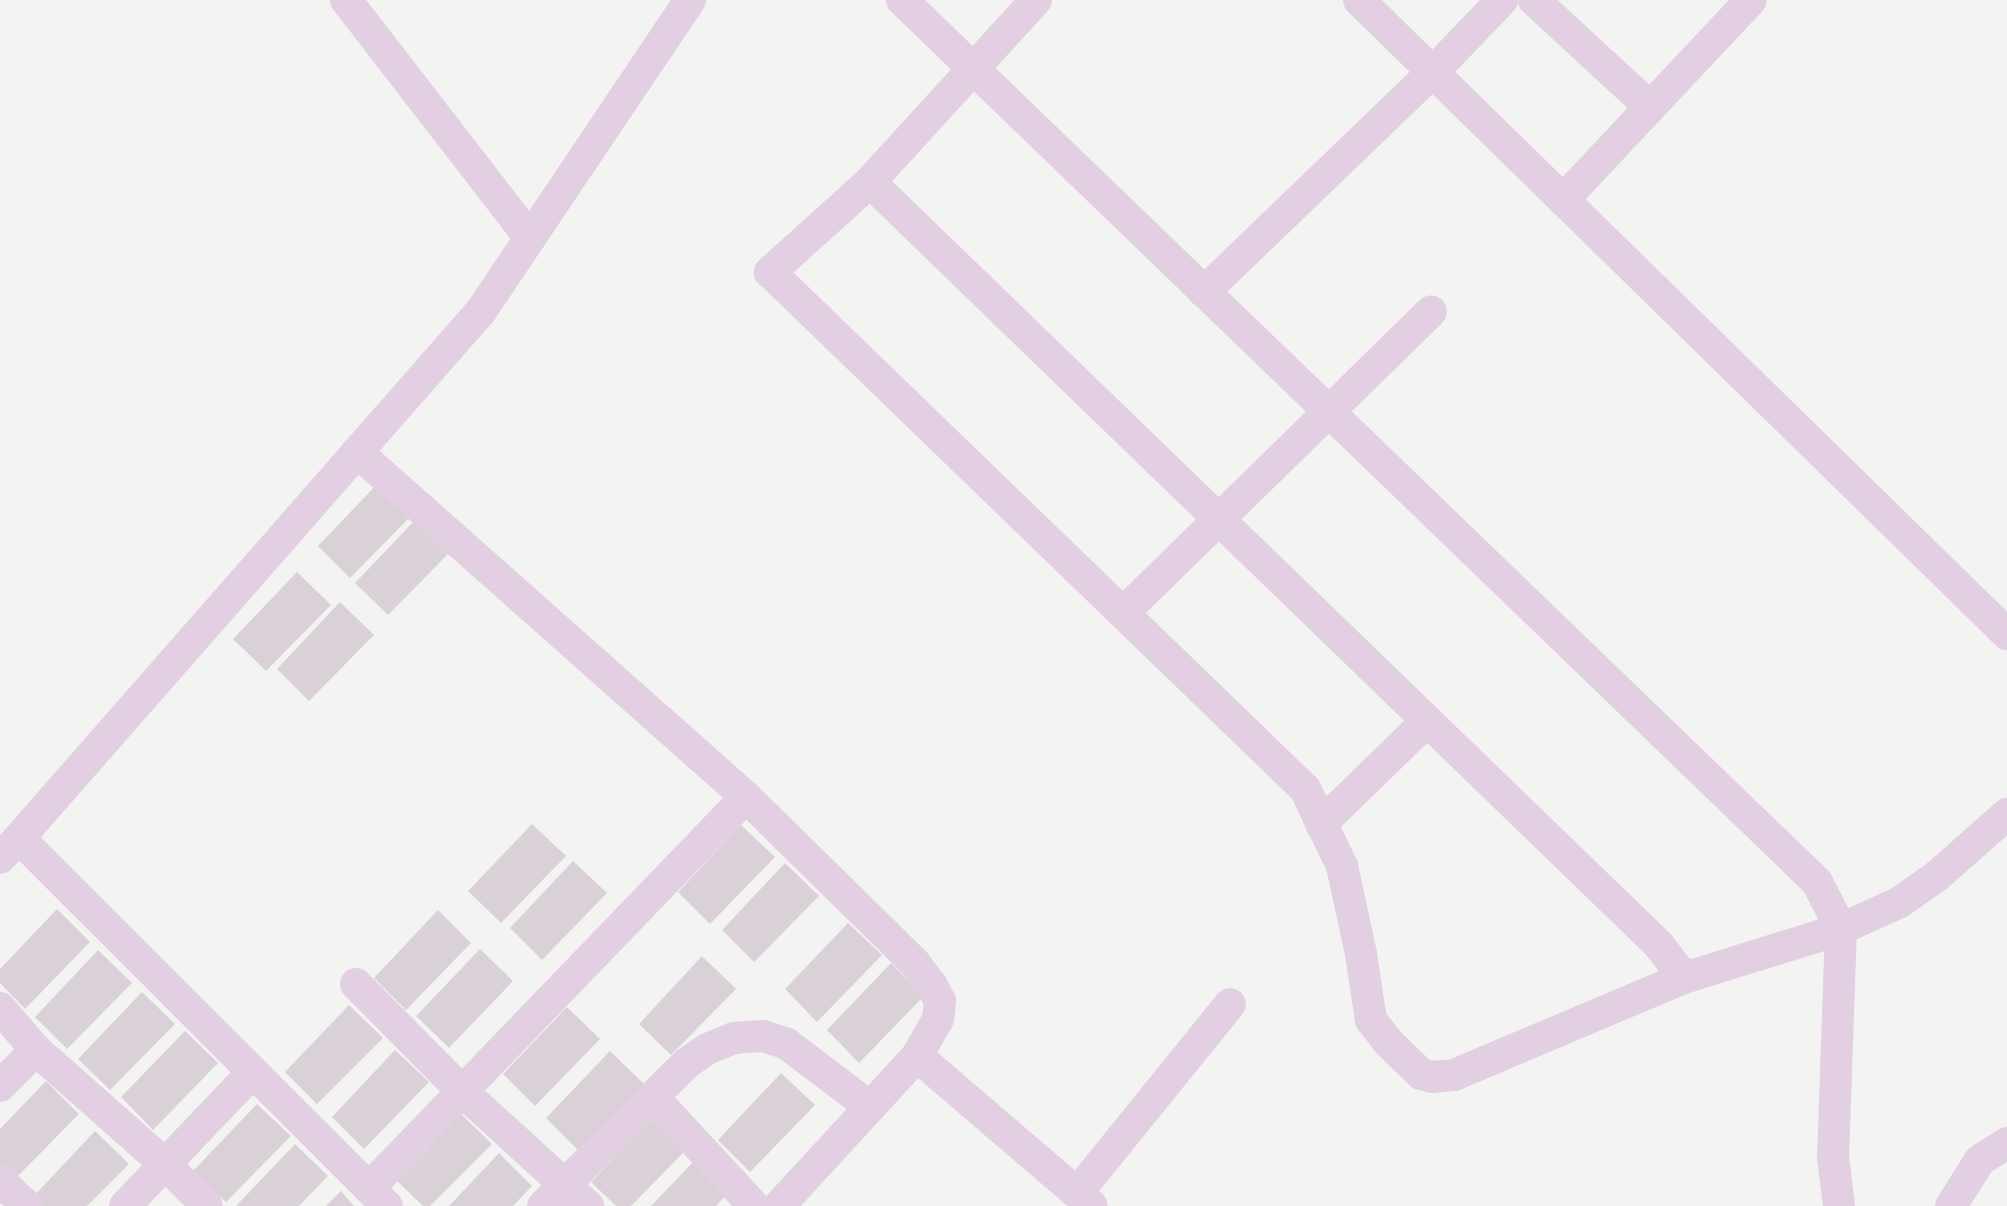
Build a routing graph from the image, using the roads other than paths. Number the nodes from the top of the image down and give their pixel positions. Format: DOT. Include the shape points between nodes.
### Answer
graph roads {
  1 [pos="346,0"];
  2 [pos="690,0"];
  3 [pos="902,0"];
  4 [pos="1036,0"];
  5 [pos="1359,0"];
  6 [pos="1502,0"];
  7 [pos="1534,0"];
  8 [pos="1751,0"];
  9 [pos="972,68"];
  10 [pos="1433,72"];
  11 [pos="1650,107"];
  12 [pos="870,182"];
  13 [pos="1563,200"];
  14 [pos="530,238"];
  15 [pos="1204,292"];
  16 [pos="1431,311"];
  17 [pos="1329,412"];
  18 [pos="357,452"];
  19 [pos="1219,520"];
  20 [pos="1123,613"];
  21 [pos="2007,634"];
  22 [pos="1427,721"];
  23 [pos="746,797"];
  24 [pos="2007,814"];
  25 [pos="1321,824"];
  26 [pos="10,848"];
  27 [pos="1840,929"];
  28 [pos="1684,978"];
  29 [pos="356,984"];
  30 [pos="1230,1004"];
  31 [pos="0,1008"];
  32 [pos="36,1050"];
  33 [pos="917,1056"];
  34 [pos="253,1072"];
  35 [pos="0,1086"];
  36 [pos="462,1091"];
  37 [pos="653,1097"];
  38 [pos="870,1107"];
  39 [pos="2007,1143"];
  40 [pos="165,1164"];
  41 [pos="0,1180"];
  42 [pos="565,1184"];
  43 [pos="378,1197"];
  44 [pos="1084,1200"];
  45 [pos="27,1206"];
  46 [pos="125,1206"];
  47 [pos="207,1206"];
  48 [pos="543,1206"];
  49 [pos="588,1206"];
  50 [pos="754,1206"];
  51 [pos="779,1206"];
  52 [pos="1839,1206"];
  53 [pos="1951,1206"];
  1 -- 14 [label="street"];
  2 -- 14 [label="street"];
  3 -- 9 [label="street"];
  4 -- 9 [label="street"];
  5 -- 10 [label="street"];
  6 -- 10 [label="street"];
  7 -- 11 [label="street"];
  8 -- 11 [label="street"];
  9 -- 12 [label="street"];
  9 -- 15 [label="street"];
  10 -- 13 [label="street"];
  10 -- 15 [label="street"];
  11 -- 13 [label="street"];
  12 -- 19 [label="street"];
  12 -- 20 [label="street" via="770,273"];
  13 -- 21 [label="street"];
  14 -- 18 [label="street" via="481,311"];
  15 -- 17 [label="street"];
  16 -- 17 [label="street"];
  17 -- 19 [label="street"];
  17 -- 27 [label="street" via="1817,882"];
  18 -- 23 [label="street"];
  18 -- 26 [label="street"];
  19 -- 20 [label="street"];
  19 -- 22 [label="street"];
  20 -- 25 [label="street" via="1305,789"];
  22 -- 25 [label="street"];
  22 -- 28 [label="street" via="1659,945"];
  23 -- 33 [label="street" via="914,962 932,986 940,1002 938,1018"];
  23 -- 36 [label="street"];
  24 -- 27 [label="street" via="1937,876 1900,902"];
  25 -- 28 [label="street" via="1342,866 1371,1020 1422,1074 1454,1075"];
  26 -- 34 [label="street"];
  27 -- 28 [label="street"];
  27 -- 52 [label="street" via="1833,1157"];
  29 -- 36 [label="street"];
  30 -- 44 [label="street"];
  31 -- 32 [label="street"];
  32 -- 35 [label="street"];
  32 -- 40 [label="street"];
  33 -- 38 [label="street"];
  33 -- 44 [label="street"];
  34 -- 40 [label="street"];
  34 -- 43 [label="street"];
  36 -- 42 [label="street"];
  36 -- 43 [label="street"];
  37 -- 38 [label="street" via="707,1049 734,1038 763,1036 787,1044"];
  37 -- 42 [label="street"];
  37 -- 50 [label="street"];
  38 -- 51 [label="street"];
  39 -- 53 [label="street" via="1980,1160"];
  40 -- 46 [label="street"];
  40 -- 47 [label="street"];
  41 -- 45 [label="street"];
  42 -- 48 [label="street"];
  42 -- 49 [label="street"];
}
